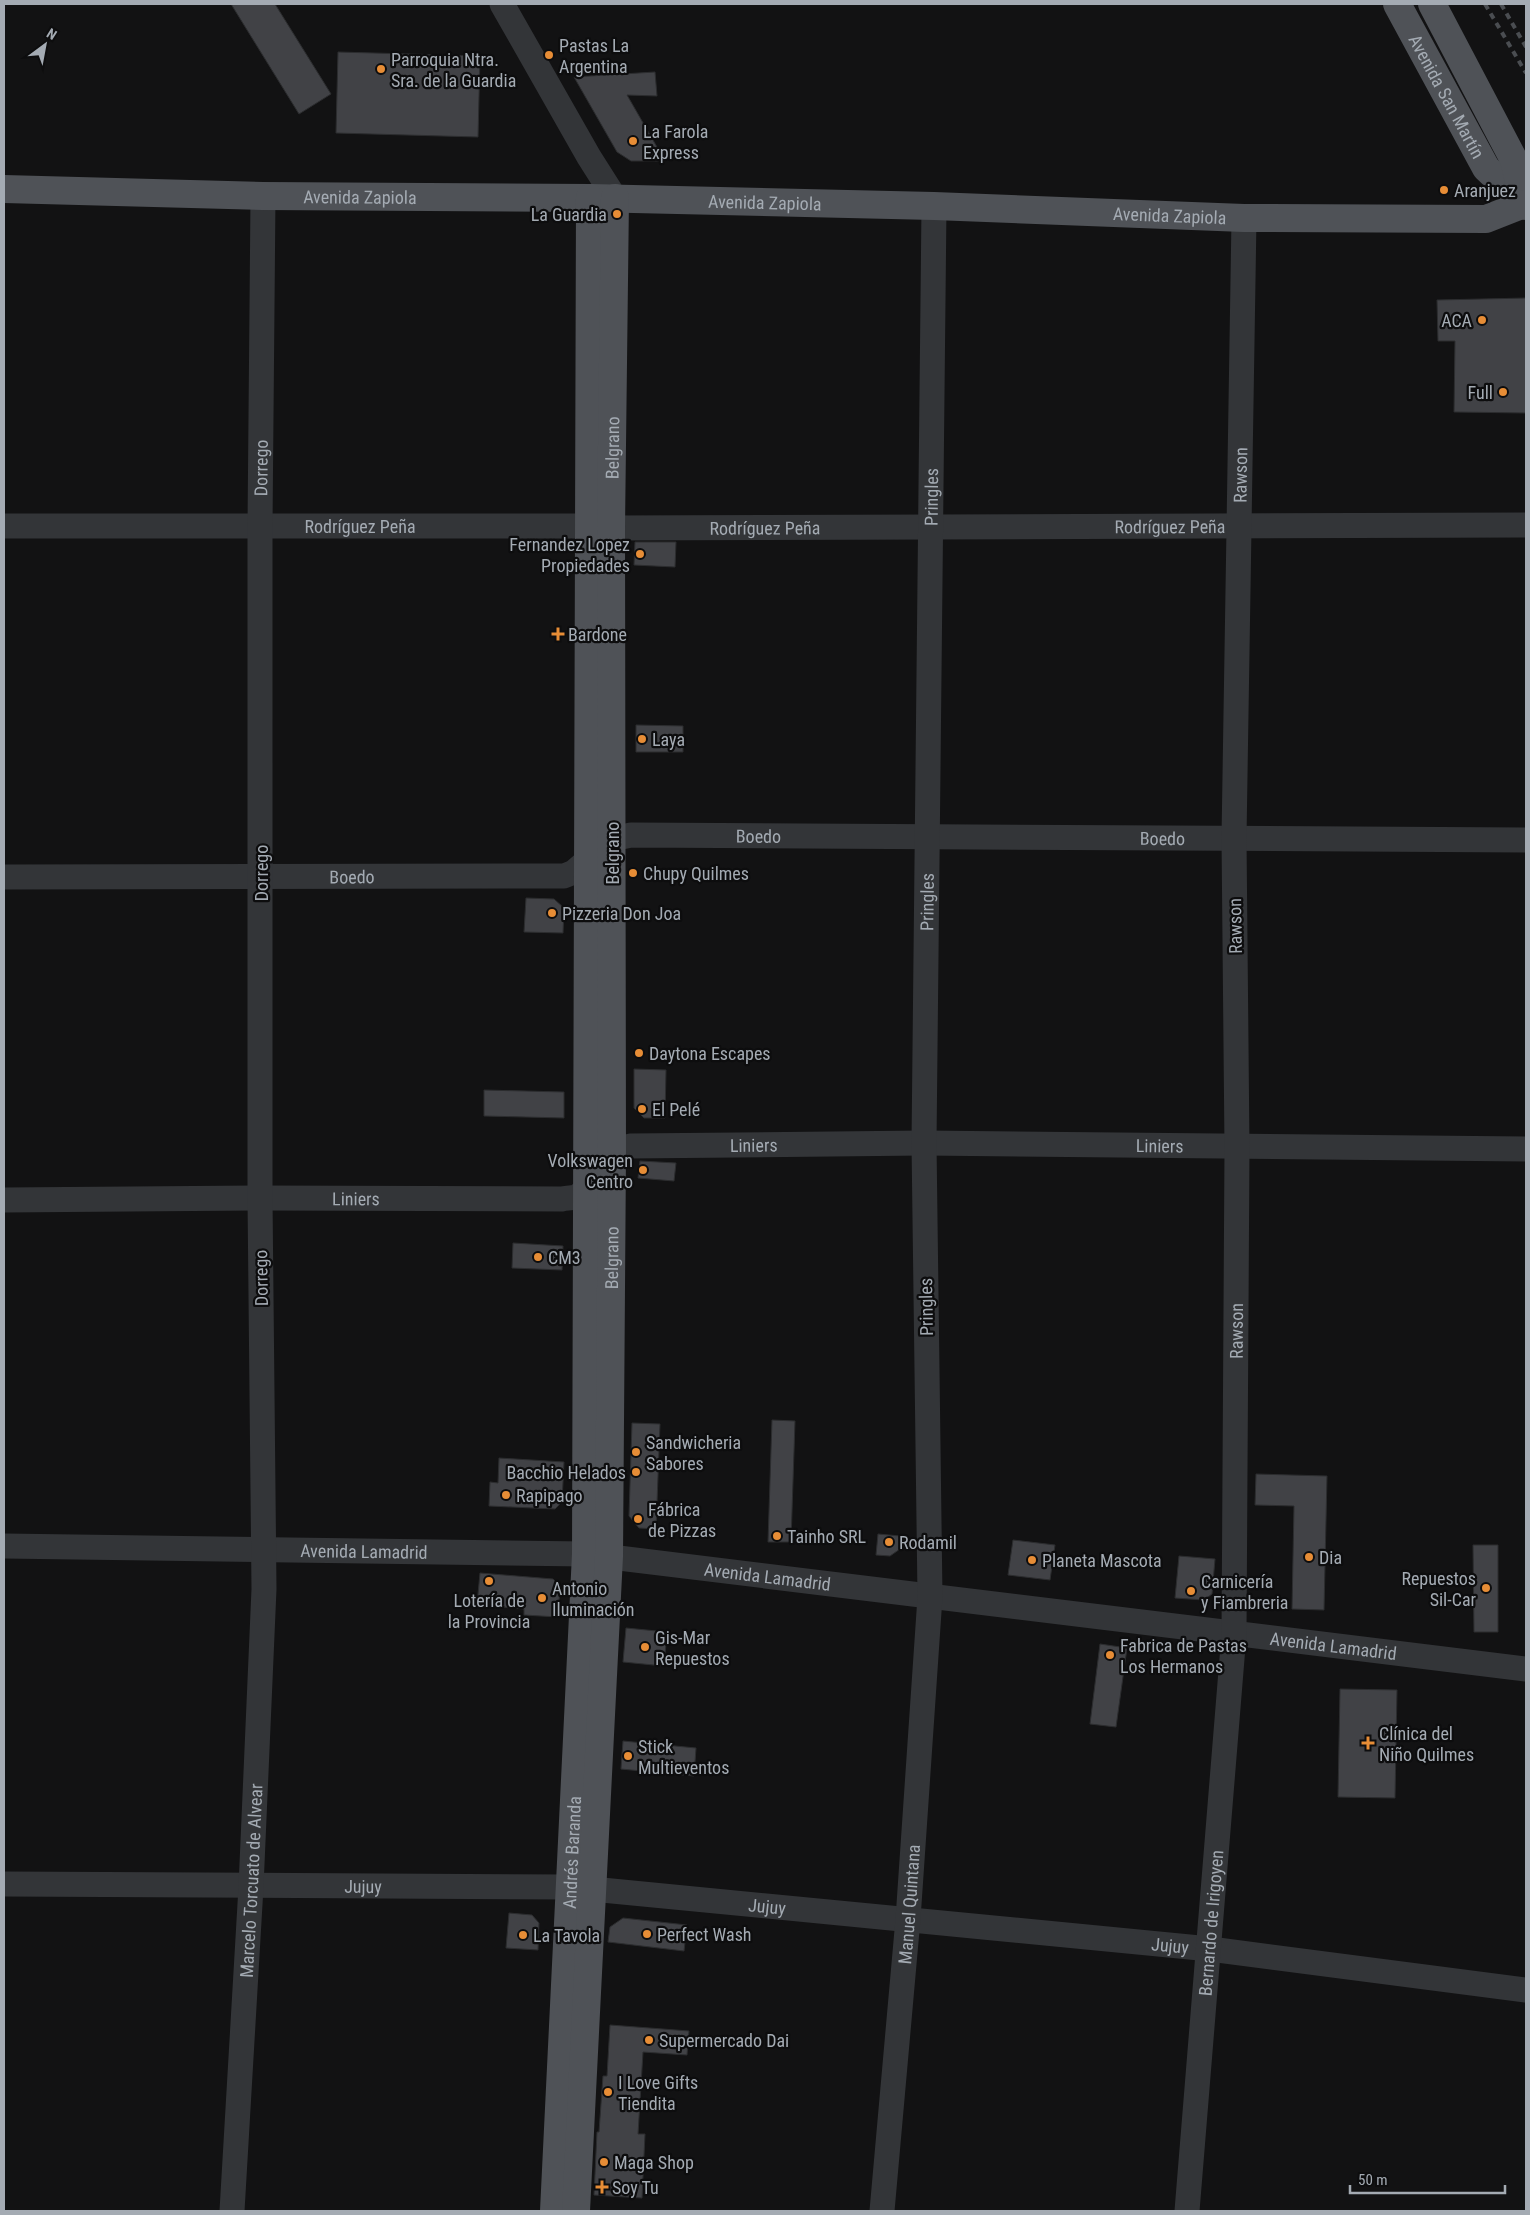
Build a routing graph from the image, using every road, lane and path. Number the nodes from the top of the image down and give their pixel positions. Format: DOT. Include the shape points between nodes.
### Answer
graph roads {
  1 [pos="502,4"];
  2 [pos="1397,4"];
  3 [pos="1432,4"];
  4 [pos="4,188"];
  5 [pos="262,196"];
  6 [pos="603,198"];
  7 [pos="1525,205"];
  8 [pos="934,206"];
  9 [pos="1244,218"];
  10 [pos="1526,525"];
  11 [pos="4,526"];
  12 [pos="930,526"];
  13 [pos="260,527"];
  14 [pos="600,527"];
  15 [pos="1238,527"];
  16 [pos="926,837"];
  17 [pos="1234,838"];
  18 [pos="612,839"];
  19 [pos="1526,840"];
  20 [pos="589,859"];
  21 [pos="4,877"];
  22 [pos="262,878"];
  23 [pos="924,1143"];
  24 [pos="1237,1148"];
  25 [pos="1526,1149"];
  26 [pos="612,1154"];
  27 [pos="589,1186"];
  28 [pos="260,1198"];
  29 [pos="4,1200"];
  30 [pos="4,1546"];
  31 [pos="265,1550"];
  32 [pos="598,1555"];
  33 [pos="930,1597"];
  34 [pos="1234,1634"];
  35 [pos="1526,1669"];
  36 [pos="4,1884"];
  37 [pos="251,1887"];
  38 [pos="581,1889"];
  39 [pos="908,1919"];
  40 [pos="1210,1949"];
  41 [pos="1526,1990"];
  42 [pos="232,2211"];
  43 [pos="554,2211"];
  44 [pos="576,2211"];
  45 [pos="882,2211"];
  46 [pos="1187,2211"];
  1 -- 6 [label="street, Belgrano" via="589,157"];
  2 -- 7 [label="main road, Avenida San Martín" via="1486,168"];
  3 -- 7 [label="main road, Avenida San Martín" via="1514,160"];
  4 -- 5 [label="main road, Avenida Zapiola"];
  5 -- 6 [label="main road, Avenida Zapiola"];
  5 -- 13 [label="street, Dorrego"];
  6 -- 8 [label="main road, Avenida Zapiola"];
  6 -- 14 [label="main road, Belgrano"];
  7 -- 9 [label="main road, Avenida Zapiola" via="1486,219"];
  8 -- 9 [label="main road, Avenida Zapiola"];
  8 -- 12 [label="street, Pringles"];
  9 -- 15 [label="street, Rawson"];
  10 -- 15 [label="street, Rodríguez Peña"];
  11 -- 13 [label="street, Rodríguez Peña"];
  12 -- 14 [label="street, Rodríguez Peña"];
  12 -- 15 [label="street, Rodríguez Peña"];
  12 -- 16 [label="street, Pringles"];
  13 -- 14 [label="street, Rodríguez Peña"];
  13 -- 22 [label="street, Dorrego"];
  14 -- 18 [label="main road, Belgrano"];
  14 -- 20 [label="main road, Belgrano"];
  15 -- 17 [label="street, Rawson"];
  16 -- 17 [label="street, Boedo"];
  16 -- 18 [label="street, Boedo" via="632,835"];
  16 -- 23 [label="street, Pringles"];
  17 -- 19 [label="street, Boedo"];
  17 -- 24 [label="street, Rawson"];
  18 -- 20 [label="street, Boedo"];
  18 -- 26 [label="main road, Belgrano"];
  20 -- 22 [label="street, Boedo" via="564,876"];
  20 -- 27 [label="main road, Belgrano"];
  21 -- 22 [label="street, Boedo"];
  22 -- 28 [label="street, Dorrego"];
  23 -- 24 [label="street, Liniers"];
  23 -- 26 [label="street, Liniers" via="630,1146"];
  23 -- 33 [label="street, Pringles"];
  24 -- 25 [label="street, Liniers"];
  24 -- 34 [label="street, Rawson"];
  26 -- 27 [label="street, Liniers"];
  26 -- 32 [label="main road, Belgrano"];
  27 -- 28 [label="street, Liniers" via="576,1197 562,1199"];
  27 -- 32 [label="main road, Belgrano"];
  28 -- 29 [label="street, Liniers"];
  28 -- 31 [label="street, Dorrego"];
  30 -- 31 [label="street, Avenida Lamadrid"];
  31 -- 32 [label="street, Avenida Lamadrid"];
  31 -- 37 [label="street, Marcelo Torcuato de Alvear"];
  32 -- 33 [label="street, Avenida Lamadrid"];
  32 -- 38 [label="main road, Andrés Baranda"];
  33 -- 34 [label="street, Avenida Lamadrid"];
  33 -- 39 [label="street, Manuel Quintana"];
  34 -- 35 [label="street, Avenida Lamadrid"];
  34 -- 40 [label="street, Bernardo de Irigoyen"];
  36 -- 37 [label="street, Jujuy"];
  37 -- 38 [label="street, Jujuy"];
  37 -- 42 [label="street, Marcelo Torcuato de Alvear"];
  38 -- 39 [label="street, Jujuy"];
  38 -- 43 [label="main road, Andrés Baranda"];
  38 -- 44 [label="main road, Andrés Baranda"];
  39 -- 40 [label="street, Jujuy"];
  39 -- 45 [label="street, Manuel Quintana"];
  40 -- 41 [label="street, Jujuy"];
  40 -- 46 [label="street, Bernardo de Irigoyen"];
}
